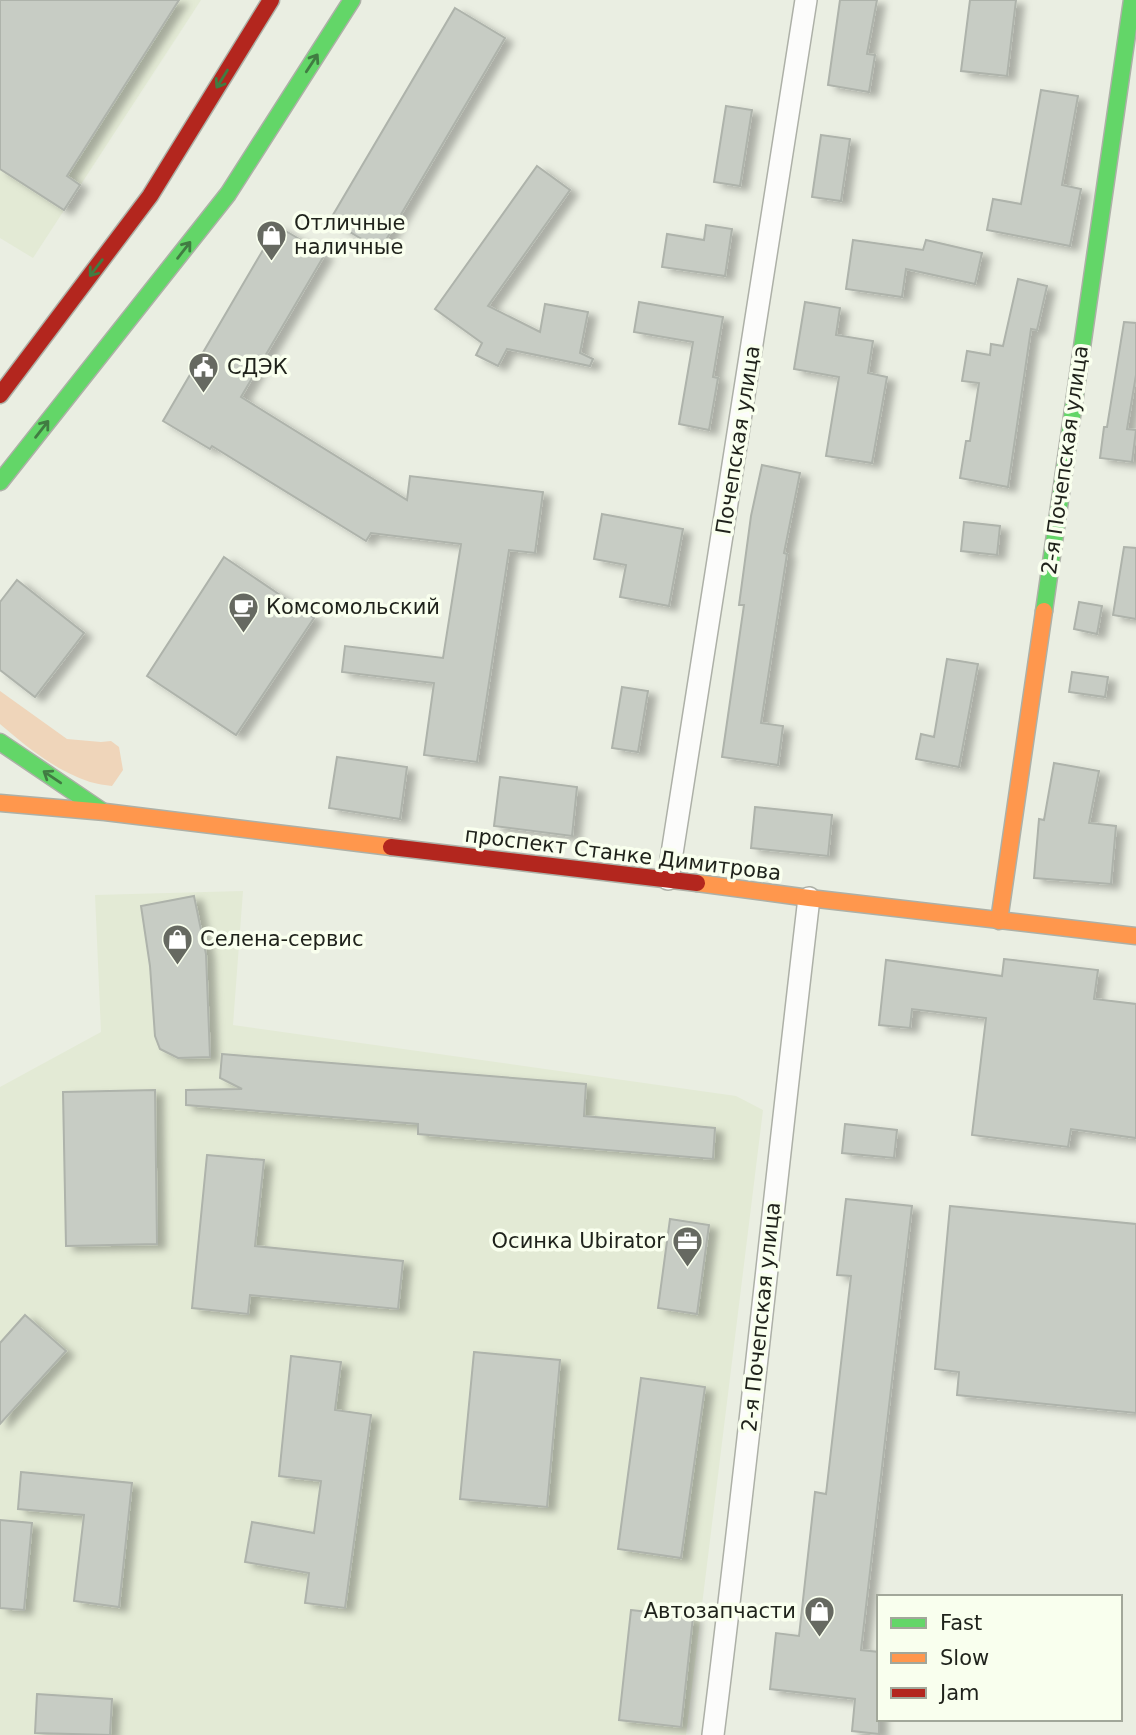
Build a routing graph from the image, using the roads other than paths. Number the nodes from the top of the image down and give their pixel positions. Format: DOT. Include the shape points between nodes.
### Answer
graph roads {
  1 [pos="271,0"];
  2 [pos="352,0"];
  3 [pos="806,0"];
  4 [pos="1132,0"];
  5 [pos="0,395"];
  6 [pos="0,482"];
  7 [pos="0,742"];
  8 [pos="0,803"];
  9 [pos="104,812"];
  10 [pos="668,879"];
  11 [pos="810,898"];
  12 [pos="999,921"];
  13 [pos="1136,936"];
  14 [pos="713,1735"];
  1 -- 5 [label="main road, one-way" via="150,196"];
  6 -- 2 [label="main road, one-way" via="228,194"];
  3 -- 10 [label="street, Почепская улица"];
  4 -- 12 [label="main road, 2-я Почепская улица"];
  9 -- 7 [label="main road, проспект Станке Димитрова, one-way"];
  8 -- 9 [label="main road, проспект Станке Димитрова"];
  9 -- 10 [label="main road, проспект Станке Димитрова"];
  10 -- 11 [label="main road, проспект Станке Димитрова"];
  11 -- 12 [label="main road, проспект Станке Димитрова"];
  11 -- 14 [label="street, 2-я Почепская улица"];
  12 -- 13 [label="main road, проспект Станке Димитрова"];
}
